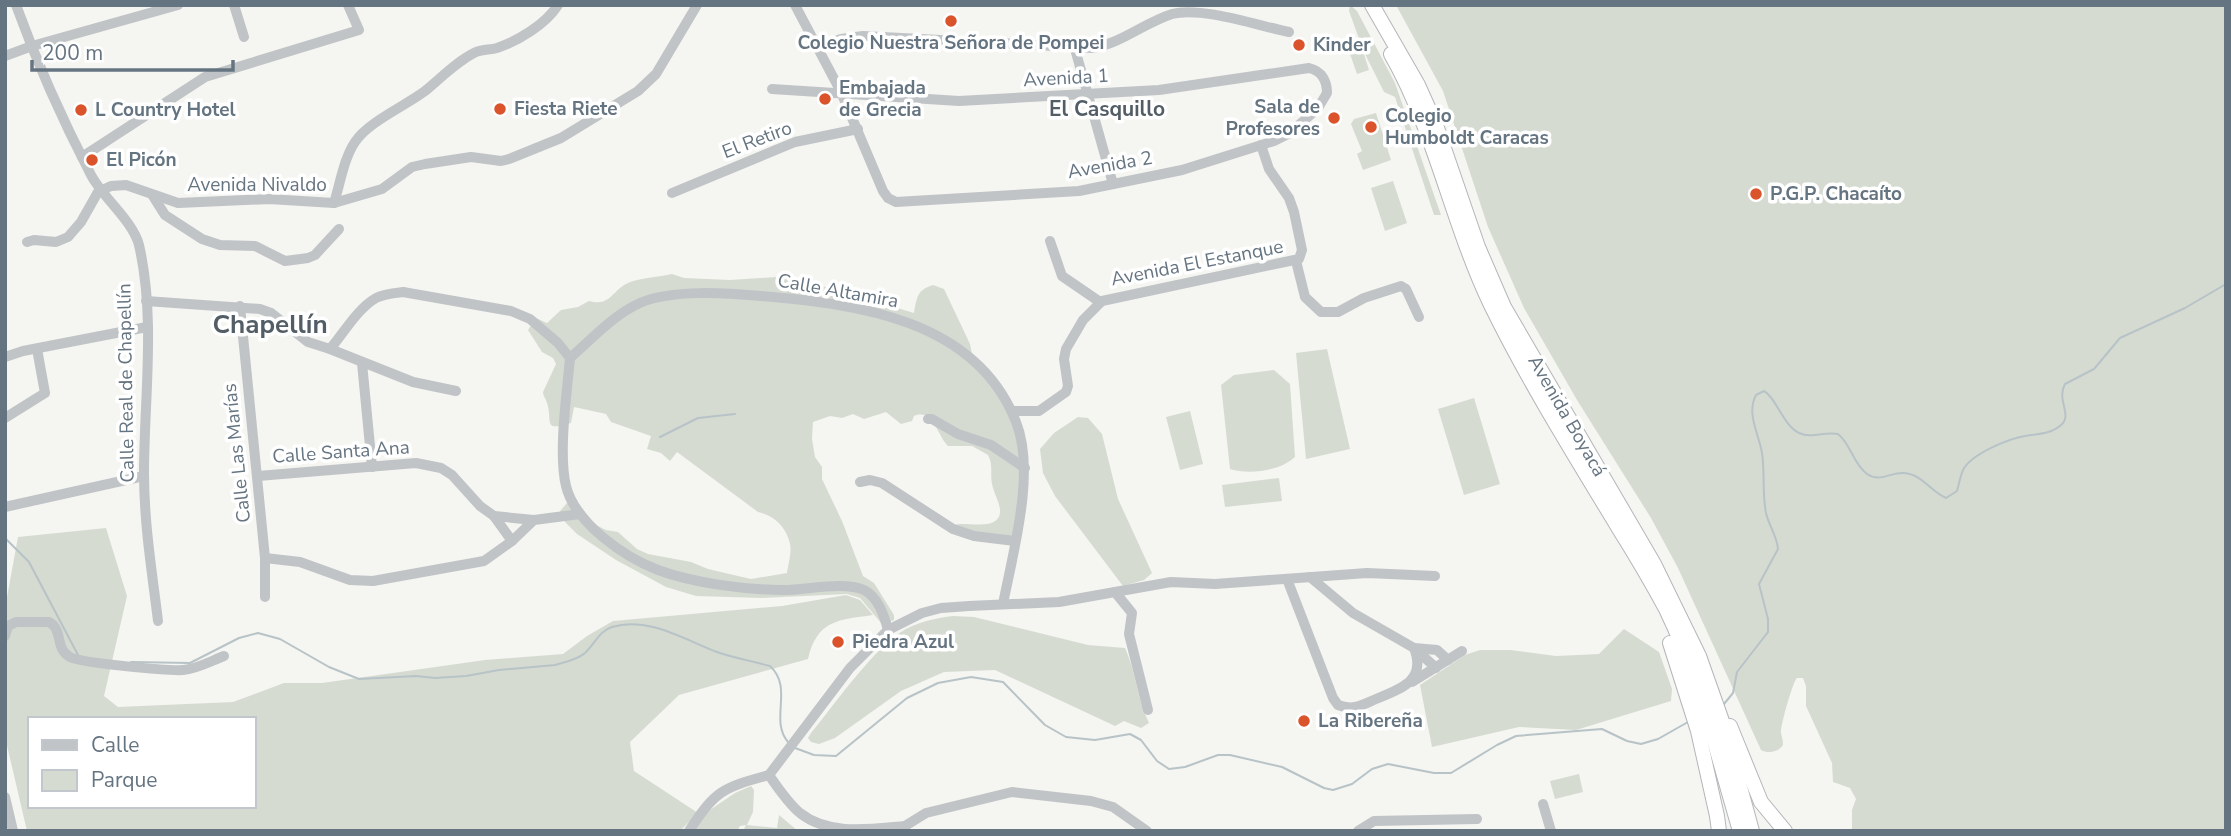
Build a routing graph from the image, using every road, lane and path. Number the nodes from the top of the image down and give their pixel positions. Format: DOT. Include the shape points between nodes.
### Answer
graph roads {
  1 [pos="16,5"];
  2 [pos="234,5"];
  3 [pos="348,5"];
  4 [pos="558,5"];
  5 [pos="697,5"];
  6 [pos="795,5"];
  7 [pos="1361,5"];
  8 [pos="1372,5"];
  9 [pos="172,6"];
  10 [pos="1203,9"];
  11 [pos="1290,32"];
  12 [pos="244,37"];
  13 [pos="32,46"];
  14 [pos="819,48"];
  15 [pos="1075,49"];
  16 [pos="5,56"];
  17 [pos="772,89"];
  18 [pos="841,92"];
  19 [pos="1088,94"];
  20 [pos="1318,108"];
  21 [pos="858,129"];
  22 [pos="1261,145"];
  23 [pos="82,156"];
  24 [pos="1113,184"];
  25 [pos="100,190"];
  26 [pos="672,193"];
  27 [pos="153,196"];
  28 [pos="334,203"];
  29 [pos="339,229"];
  30 [pos="1050,241"];
  31 [pos="27,242"];
  32 [pos="1296,261"];
  33 [pos="146,302"];
  34 [pos="1100,302"];
  35 [pos="240,306"];
  36 [pos="1419,317"];
  37 [pos="147,327"];
  38 [pos="37,349"];
  39 [pos="330,349"];
  40 [pos="5,357"];
  41 [pos="569,358"];
  42 [pos="362,363"];
  43 [pos="456,391"];
  44 [pos="1012,411"];
  45 [pos="5,418"];
  46 [pos="928,419"];
  47 [pos="372,467"];
  48 [pos="1025,468"];
  49 [pos="144,476"];
  50 [pos="258,476"];
  51 [pos="860,482"];
  52 [pos="5,507"];
  53 [pos="580,514"];
  54 [pos="494,516"];
  55 [pos="534,520"];
  56 [pos="512,541"];
  57 [pos="1015,541"];
  58 [pos="265,558"];
  59 [pos="1435,576"];
  60 [pos="1310,577"];
  61 [pos="1287,579"];
  62 [pos="1135,588"];
  63 [pos="1115,592"];
  64 [pos="265,597"];
  65 [pos="1003,604"];
  66 [pos="1132,612"];
  67 [pos="158,621"];
  68 [pos="888,630"];
  69 [pos="5,636"];
  70 [pos="1414,648"];
  71 [pos="1462,651"];
  72 [pos="224,656"];
  73 [pos="1448,660"];
  74 [pos="1436,668"];
  75 [pos="1408,684"];
  76 [pos="1703,692"];
  77 [pos="1148,710"];
  78 [pos="1714,724"];
  79 [pos="769,775"];
  80 [pos="5,797"];
  81 [pos="1543,804"];
  82 [pos="1477,819"];
  83 [pos="904,828"];
  84 [pos="875,830"];
  85 [pos="13,831"];
  86 [pos="689,831"];
  87 [pos="1147,831"];
  88 [pos="1358,831"];
  89 [pos="1551,831"];
  90 [pos="1718,831"];
  91 [pos="1740,831"];
  92 [pos="1752,831"];
  93 [pos="1785,831"];
  1 -- 13 [label="street, Calle Real de Chapellín"];
  2 -- 12 [label="street"];
  3 -- 23 [label="street" via="359,30 205,77"];
  4 -- 28 [label="street" via="524,34 474,53 366,131 351,150"];
  5 -- 28 [label="street, Avenida Nivaldo" via="647,84 561,138 501,161 471,158 412,167 382,189"];
  6 -- 14 [label="street"];
  7 -- 76 [label="highway, Avenida Boyacá" via="1411,93 1491,305 1648,575 1672,624 1670,644"];
  8 -- 76 [label="highway, Avenida Boyacá" via="1436,125 1504,307 1654,564 1704,667"];
  9 -- 13 [label="street"];
  10 -- 11 [label="street"];
  10 -- 15 [label="street" via="1174,14 1115,43"];
  13 -- 16 [label="street"];
  13 -- 23 [label="street, Calle Real de Chapellín"];
  14 -- 15 [label="street" via="863,36"];
  14 -- 18 [label="street"];
  15 -- 19 [label="street"];
  17 -- 18 [label="street, Avenida 1"];
  18 -- 19 [label="street, Avenida 1" via="959,101"];
  18 -- 21 [label="street"];
  19 -- 20 [label="street, Avenida 1" via="1159,90 1309,68 1326,82 1327,93"];
  19 -- 24 [label="street"];
  20 -- 22 [label="street, Avenida 2" via="1290,133"];
  21 -- 24 [label="street, Avenida 2" via="883,191 892,201 1079,191"];
  21 -- 26 [label="street, El Retiro" via="795,142"];
  22 -- 24 [label="street, Avenida 2" via="1182,170"];
  22 -- 32 [label="street, Avenida El Estanque" via="1294,212 1302,250"];
  23 -- 25 [label="street, Calle Real de Chapellín"];
  25 -- 27 [label="street, Avenida Nivaldo" via="125,185"];
  25 -- 31 [label="street" via="68,237 56,242"];
  25 -- 33 [label="street, Calle Real de Chapellín" via="136,237"];
  27 -- 28 [label="street, Avenida Nivaldo" via="178,203 270,199"];
  27 -- 29 [label="street" via="165,215 202,239 220,245 256,246 285,261 315,254"];
  30 -- 34 [label="street" via="1062,276"];
  32 -- 34 [label="street, Avenida El Estanque"];
  32 -- 36 [label="street" via="1305,297 1321,312 1338,312 1401,286"];
  33 -- 35 [label="street"];
  33 -- 37 [label="street, Calle Real de Chapellín"];
  34 -- 44 [label="street, Avenida El Estanque" via="1066,349 1066,392 1039,411"];
  35 -- 39 [label="street" via="271,313 308,342"];
  35 -- 50 [label="street, Calle Las Marías"];
  37 -- 38 [label="street"];
  37 -- 49 [label="street, Calle Real de Chapellín"];
  38 -- 40 [label="street"];
  38 -- 45 [label="street" via="45,393"];
  39 -- 41 [label="street" via="368,304 377,297 403,292 530,318"];
  39 -- 42 [label="street"];
  41 -- 44 [label="street, Calle Altamira" via="616,317 663,297 738,294 796,299 872,311 936,335 985,371"];
  41 -- 53 [label="street" via="565,483"];
  42 -- 43 [label="street" via="412,382"];
  42 -- 47 [label="street"];
  44 -- 48 [label="street, Calle Altamira"];
  46 -- 48 [label="street" via="991,444"];
  47 -- 50 [label="street, Calle Santa Ana"];
  47 -- 54 [label="street, Calle Santa Ana" via="416,463 441,468"];
  48 -- 57 [label="street, Calle Altamira"];
  49 -- 52 [label="street"];
  49 -- 67 [label="street, Calle Real de Chapellín"];
  50 -- 58 [label="street, Calle Las Marías"];
  51 -- 57 [label="street" via="882,483 953,529"];
  53 -- 55 [label="street"];
  53 -- 68 [label="street" via="634,558 681,577 782,590 851,586 866,591 883,612"];
  54 -- 55 [label="street"];
  54 -- 56 [label="street, Calle Santa Ana"];
  55 -- 56 [label="street"];
  56 -- 58 [label="street" via="473,564 373,581 350,580 300,562"];
  57 -- 65 [label="street, Calle Altamira"];
  58 -- 64 [label="street, Calle Las Marías"];
  59 -- 60 [label="street"];
  60 -- 61 [label="street"];
  60 -- 70 [label="street" via="1353,613"];
  61 -- 62 [label="street" via="1171,582"];
  61 -- 75 [label="street" via="1338,705 1354,708"];
  62 -- 63 [label="street"];
  62 -- 66 [label="street"];
  63 -- 65 [label="street" via="1059,602"];
  63 -- 66 [label="street"];
  65 -- 68 [label="street" via="941,608"];
  66 -- 77 [label="street" via="1129,635"];
  68 -- 79 [label="street" via="850,668"];
  69 -- 72 [label="street" via="11,623 49,622 71,659 109,664 180,670"];
  70 -- 73 [label="street" via="1437,650"];
  70 -- 74 [label="street"];
  70 -- 75 [label="street" via="1416,671"];
  71 -- 73 [label="street"];
  73 -- 74 [label="street"];
  74 -- 75 [label="street"];
  76 -- 78 [label="highway"];
  76 -- 78 [label="highway"];
  78 -- 90 [label="highway"];
  78 -- 91 [label="highway"];
  78 -- 92 [label="highway"];
  78 -- 93 [label="highway" via="1759,799"];
  79 -- 84 [label="street" via="795,808 818,824"];
  79 -- 86 [label="street" via="716,794"];
  80 -- 85 [label="street"];
  81 -- 89 [label="street"];
  82 -- 88 [label="street" via="1374,821"];
  83 -- 84 [label="street"];
  83 -- 87 [label="street" via="926,813 1012,792 1091,800 1113,807"];
}
